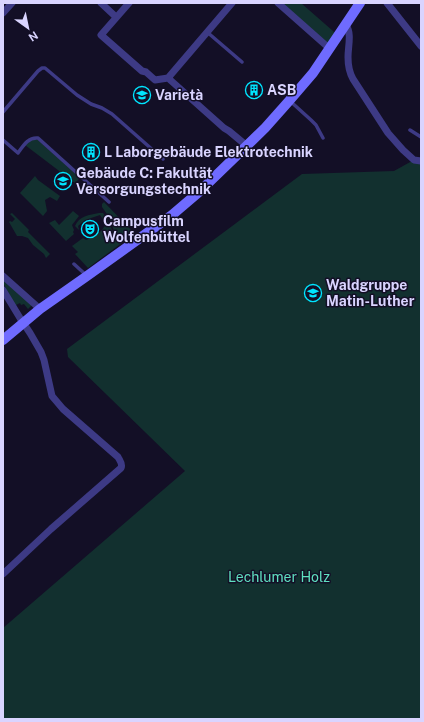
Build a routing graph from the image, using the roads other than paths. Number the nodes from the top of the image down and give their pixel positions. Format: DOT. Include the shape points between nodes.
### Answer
graph roads {
  1 [pos="12,3"];
  2 [pos="100,3"];
  3 [pos="129,3"];
  4 [pos="232,3"];
  5 [pos="278,3"];
  6 [pos="360,3"];
  7 [pos="387,3"];
  8 [pos="4,12"];
  9 [pos="116,17"];
  10 [pos="346,25"];
  11 [pos="207,32"];
  12 [pos="421,46"];
  13 [pos="330,49"];
  14 [pos="242,62"];
  15 [pos="168,78"];
  16 [pos="289,101"];
  17 [pos="3,112"];
  18 [pos="410,130"];
  19 [pos="421,137"];
  20 [pos="323,138"];
  21 [pos="3,140"];
  22 [pos="247,146"];
  23 [pos="163,159"];
  24 [pos="421,160"];
  25 [pos="109,202"];
  26 [pos="74,264"];
  27 [pos="3,276"];
  28 [pos="88,276"];
  29 [pos="3,290"];
  30 [pos="40,309"];
  31 [pos="23,323"];
  32 [pos="3,340"];
  33 [pos="3,574"];
  1 -- 8 [label="street"];
  2 -- 9 [label="street"];
  3 -- 9 [label="street"];
  4 -- 11 [label="street"];
  5 -- 13 [label="street"];
  6 -- 10 [label="main road"];
  7 -- 12 [label="street"];
  9 -- 15 [label="street" via="101,35 154,80"];
  10 -- 13 [label="main road"];
  10 -- 24 [label="street" via="350,33 348,64 353,79 388,133 414,160"];
  11 -- 14 [label="lane"];
  11 -- 15 [label="street"];
  13 -- 16 [label="main road"];
  15 -- 22 [label="street"];
  16 -- 20 [label="lane" via="316,125"];
  16 -- 22 [label="main road"];
  17 -- 23 [label="lane" via="38,71 45,68 77,95 112,114"];
  18 -- 19 [label="lane"];
  21 -- 25 [label="lane" via="19,154 28,140 38,138"];
  22 -- 28 [label="main road" via="183,206"];
  26 -- 28 [label="lane"];
  27 -- 30 [label="street"];
  28 -- 30 [label="main road"];
  29 -- 31 [label="street"];
  30 -- 31 [label="main road"];
  31 -- 32 [label="main road"];
  31 -- 33 [label="street" via="42,356 52,396 118,458 122,466"];
}
